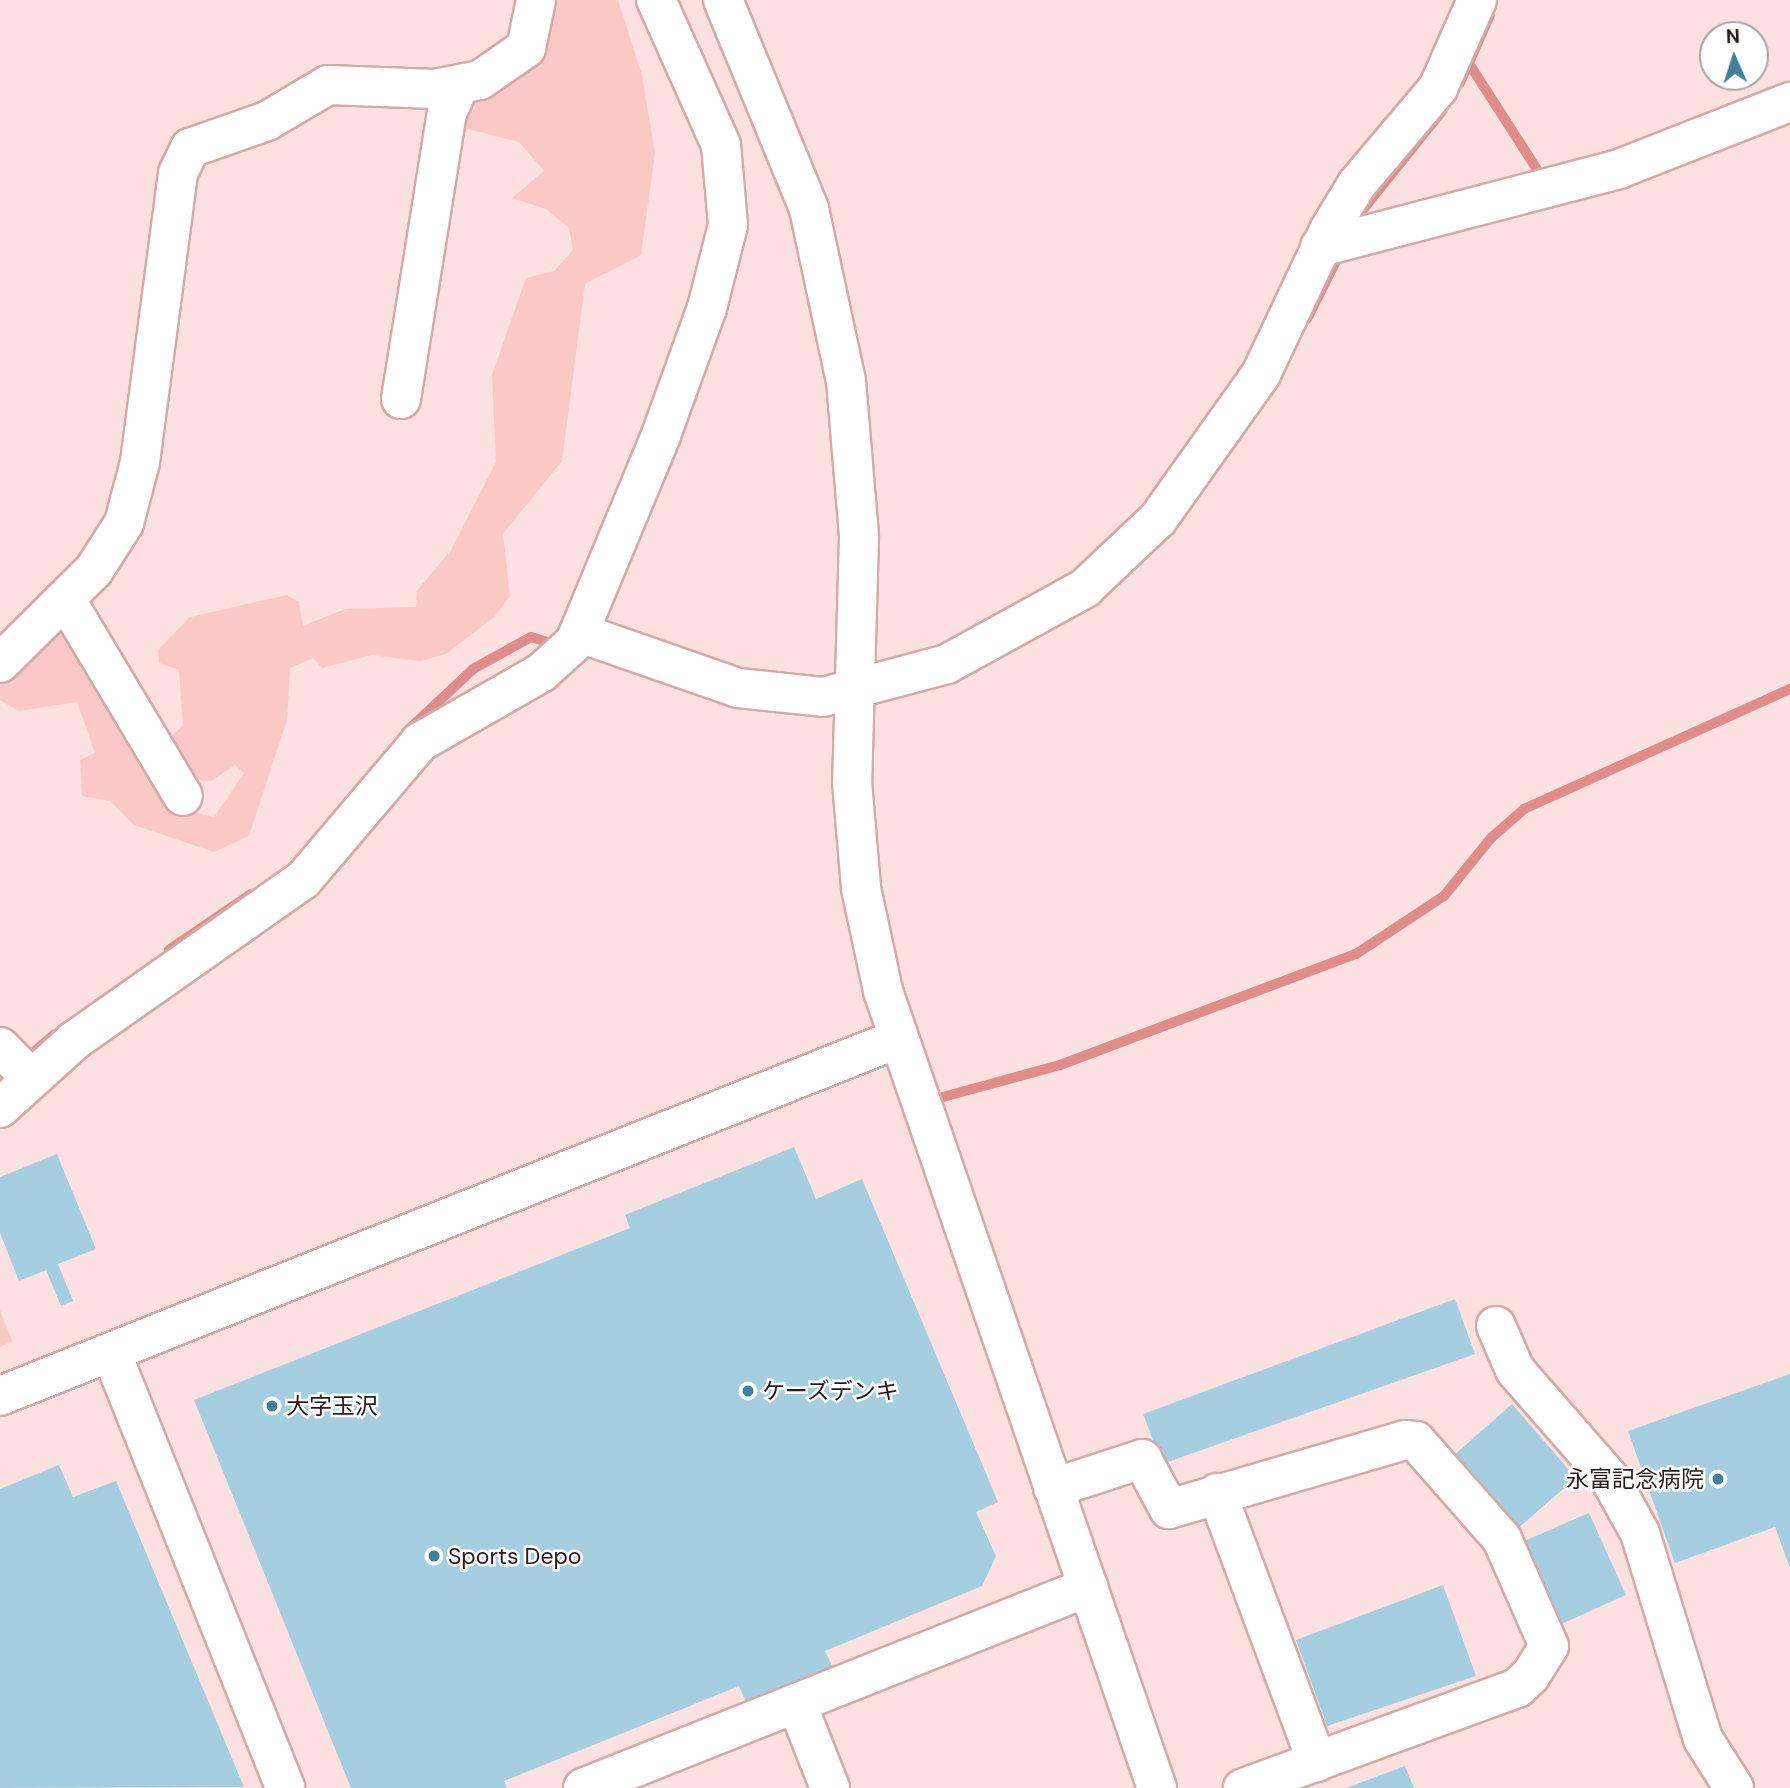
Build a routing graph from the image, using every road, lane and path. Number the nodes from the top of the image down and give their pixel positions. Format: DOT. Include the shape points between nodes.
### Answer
graph roads {
  1 [pos="536,0"];
  2 [pos="656,0"];
  3 [pos="723,0"];
  4 [pos="1477,0"];
  5 [pos="459,86"];
  6 [pos="1790,102"];
  7 [pos="1320,247"];
  8 [pos="401,399"];
  9 [pos="66,600"];
  10 [pos="580,633"];
  11 [pos="0,663"];
  12 [pos="850,693"];
  13 [pos="183,796"];
  14 [pos="897,1039"];
  15 [pos="0,1047"];
  16 [pos="31,1078"];
  17 [pos="0,1108"];
  18 [pos="1496,1326"];
  19 [pos="111,1352"];
  20 [pos="0,1396"];
  21 [pos="1053,1488"];
  22 [pos="1217,1493"];
  23 [pos="1091,1597"];
  24 [pos="804,1722"];
  25 [pos="1317,1762"];
  26 [pos="285,1788"];
  27 [pos="583,1788"];
  28 [pos="637,1788"];
  29 [pos="830,1788"];
  30 [pos="1157,1788"];
  31 [pos="1243,1788"];
  32 [pos="1734,1788"];
  1 -- 5 [label="street" via="526,48 499,71"];
  2 -- 10 [label="street" via="721,145 728,225 707,308"];
  3 -- 12 [label="street" via="795,168 840,345 858,506"];
  4 -- 7 [label="street" via="1438,88 1357,184"];
  5 -- 8 [label="street" via="444,126"];
  5 -- 9 [label="street" via="328,85 267,121 190,148 178,173 136,486 115,540"];
  6 -- 7 [label="street" via="1619,169"];
  7 -- 12 [label="street" via="1261,374 1158,519 1115,565 1061,603 947,664"];
  9 -- 11 [label="street"];
  9 -- 13 [label="street"];
  10 -- 12 [label="street" via="738,688 804,698"];
  10 -- 16 [label="street" via="542,672 409,752 303,880"];
  12 -- 14 [label="street" via="861,888"];
  14 -- 19 [label="street"];
  14 -- 21 [label="street"];
  15 -- 16 [label="street"];
  16 -- 17 [label="street"];
  18 -- 32 [label="street" via="1515,1370 1609,1479 1640,1533 1703,1739"];
  19 -- 20 [label="street"];
  19 -- 26 [label="street"];
  21 -- 22 [label="street" via="1137,1458 1145,1462 1163,1508"];
  21 -- 23 [label="street"];
  22 -- 25 [label="street"];
  22 -- 25 [label="street" via="1416,1441 1502,1539 1549,1646 1517,1688"];
  23 -- 24 [label="street"];
  23 -- 27 [label="street"];
  23 -- 30 [label="street"];
  24 -- 28 [label="street"];
  24 -- 29 [label="street"];
  25 -- 31 [label="street"];
}
